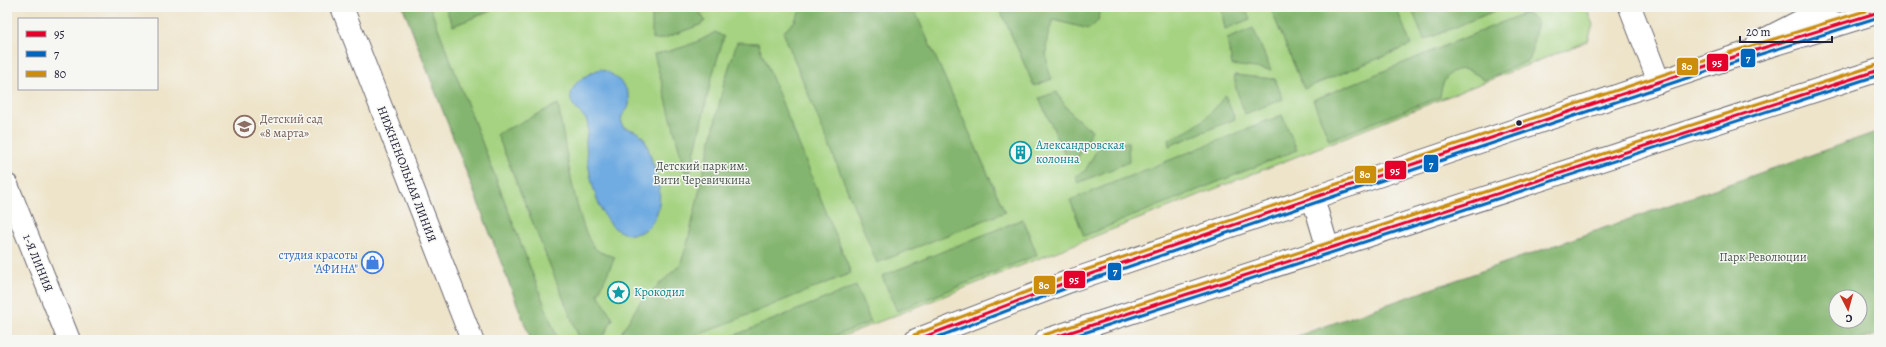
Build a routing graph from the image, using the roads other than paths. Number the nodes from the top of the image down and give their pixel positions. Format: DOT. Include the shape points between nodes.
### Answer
graph roads {
  1 [pos="342,7"];
  2 [pos="1630,7"];
  3 [pos="1828,7"];
  4 [pos="1879,12"];
  5 [pos="1727,59"];
  6 [pos="1879,70"];
  7 [pos="1660,82"];
  8 [pos="7,186"];
  9 [pos="1313,198"];
  10 [pos="1328,249"];
  11 [pos="69,340"];
  12 [pos="472,340"];
  13 [pos="916,340"];
  14 [pos="1046,340"];
  1 -- 12 [label="main road, НИЖНЕНОЛЬНАЯ ЛИНИЯ"];
  2 -- 7 [label="main road"];
  3 -- 5 [label="main road"];
  4 -- 5 [label="main road"];
  5 -- 7 [label="main road"];
  6 -- 10 [label="main road"];
  7 -- 9 [label="main road"];
  8 -- 11 [label="main road, 1-Я ЛИНИЯ"];
  9 -- 10 [label="main road"];
  9 -- 13 [label="main road" via="1070,281"];
  10 -- 14 [label="main road"];
}
